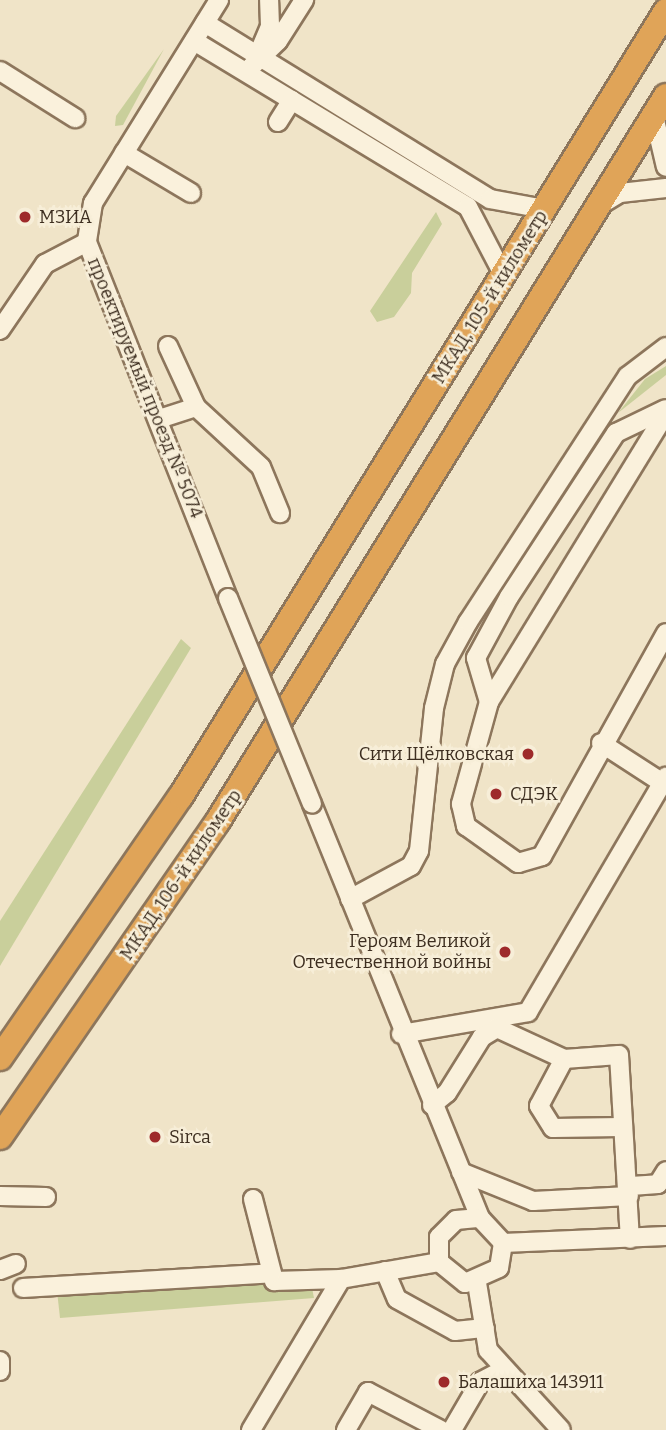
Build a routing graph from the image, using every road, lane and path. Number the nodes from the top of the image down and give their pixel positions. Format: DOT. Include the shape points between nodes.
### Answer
graph roads {
  1 [pos="219,0"];
  2 [pos="268,0"];
  3 [pos="304,0"];
  4 [pos="666,11"];
  5 [pos="205,23"];
  6 [pos="194,41"];
  7 [pos="252,65"];
  8 [pos="0,71"];
  9 [pos="292,100"];
  10 [pos="660,106"];
  11 [pos="75,118"];
  12 [pos="278,122"];
  13 [pos="124,153"];
  14 [pos="666,167"];
  15 [pos="666,188"];
  16 [pos="191,193"];
  17 [pos="600,205"];
  18 [pos="544,209"];
  19 [pos="87,242"];
  20 [pos="503,274"];
  21 [pos="0,330"];
  22 [pos="168,346"];
  23 [pos="666,347"];
  24 [pos="196,407"];
  25 [pos="666,411"];
  26 [pos="159,419"];
  27 [pos="588,433"];
  28 [pos="609,447"];
  29 [pos="280,513"];
  30 [pos="666,633"];
  31 [pos="489,702"];
  32 [pos="601,743"];
  33 [pos="665,782"];
  34 [pos="350,900"];
  35 [pos="401,1034"];
  36 [pos="0,1058"];
  37 [pos="564,1059"];
  38 [pos="432,1105"];
  39 [pos="621,1127"];
  40 [pos="0,1137"];
  41 [pos="666,1171"];
  42 [pos="461,1172"];
  43 [pos="630,1191"];
  44 [pos="0,1196"];
  45 [pos="46,1197"];
  46 [pos="253,1199"];
  47 [pos="480,1218"];
  48 [pos="666,1236"];
  49 [pos="630,1238"];
  50 [pos="503,1242"];
  51 [pos="439,1262"];
  52 [pos="385,1271"];
  53 [pos="272,1273"];
  54 [pos="341,1279"];
  55 [pos="477,1283"];
  56 [pos="23,1288"];
  57 [pos="485,1328"];
  58 [pos="0,1361"];
  59 [pos="504,1369"];
  60 [pos="0,1371"];
  61 [pos="251,1430"];
  62 [pos="346,1430"];
  63 [pos="441,1430"];
  64 [pos="452,1430"];
  65 [pos="561,1430"];
  1 -- 5 [label="street, проектируемый проезд № 5074"];
  2 -- 7 [label="street" via="270,26"];
  3 -- 7 [label="street" via="278,41"];
  4 -- 18 [label="highway, МКАД, 105-й километр"];
  5 -- 6 [label="street, проектируемый проезд № 5074"];
  5 -- 7 [label="street"];
  6 -- 7 [label="street"];
  6 -- 13 [label="street, проектируемый проезд № 5074"];
  7 -- 9 [label="street"];
  7 -- 18 [label="street" via="490,199"];
  8 -- 11 [label="street"];
  9 -- 12 [label="street"];
  9 -- 20 [label="street" via="468,207"];
  10 -- 14 [label="street"];
  10 -- 17 [label="highway"];
  13 -- 16 [label="street"];
  13 -- 19 [label="street, проектируемый проезд № 5074" via="93,203"];
  15 -- 17 [label="street" via="620,193"];
  17 -- 40 [label="highway, МКАД, 106-й километр" via="218,821"];
  18 -- 20 [label="highway, МКАД, 105-й километр"];
  19 -- 21 [label="street" via="46,264"];
  19 -- 26 [label="street, проектируемый проезд № 5074"];
  20 -- 36 [label="highway, МКАД, 105-й километр" via="181,796"];
  22 -- 24 [label="street"];
  23 -- 27 [label="street" via="628,376"];
  24 -- 26 [label="street"];
  24 -- 29 [label="street" via="261,467"];
  25 -- 28 [label="street" via="629,422"];
  25 -- 31 [label="street"];
  26 -- 34 [label="street, проектируемый проезд № 5074, bridge"];
  27 -- 28 [label="street"];
  27 -- 34 [label="street" via="445,664 419,851 411,866"];
  28 -- 31 [label="street" via="476,658"];
  30 -- 32 [label="street"];
  31 -- 32 [label="street" via="461,804 463,818 489,847 518,863 542,856 554,839"];
  32 -- 33 [label="street"];
  33 -- 35 [label="street" via="528,1013"];
  34 -- 35 [label="street, проектируемый проезд № 5074"];
  35 -- 38 [label="street, проектируемый проезд № 5074"];
  37 -- 38 [label="street" via="497,1028 482,1037 447,1093"];
  37 -- 39 [label="street" via="619,1055"];
  37 -- 39 [label="street" via="540,1106 553,1128"];
  38 -- 42 [label="street, проектируемый проезд № 5074"];
  39 -- 43 [label="street"];
  41 -- 43 [label="street" via="658,1184"];
  42 -- 43 [label="street" via="533,1201"];
  42 -- 47 [label="street, проектируемый проезд № 5074"];
  43 -- 49 [label="street"];
  44 -- 45 [label="street"];
  46 -- 53 [label="street"];
  47 -- 50 [label="street"];
  47 -- 51 [label="street" via="446,1227"];
  48 -- 49 [label="street"];
  49 -- 50 [label="street"];
  50 -- 55 [label="street" via="499,1268"];
  51 -- 52 [label="street"];
  51 -- 55 [label="street" via="454,1279"];
  52 -- 54 [label="street"];
  52 -- 57 [label="street" via="397,1298 455,1331"];
  53 -- 54 [label="street" via="274,1281"];
  53 -- 56 [label="street"];
  54 -- 61 [label="street"];
  55 -- 57 [label="street"];
  57 -- 59 [label="street" via="488,1350"];
  58 -- 60 [label="street"];
  59 -- 64 [label="street" via="480,1382"];
  59 -- 65 [label="street"];
  62 -- 63 [label="street" via="368,1392"];
}
